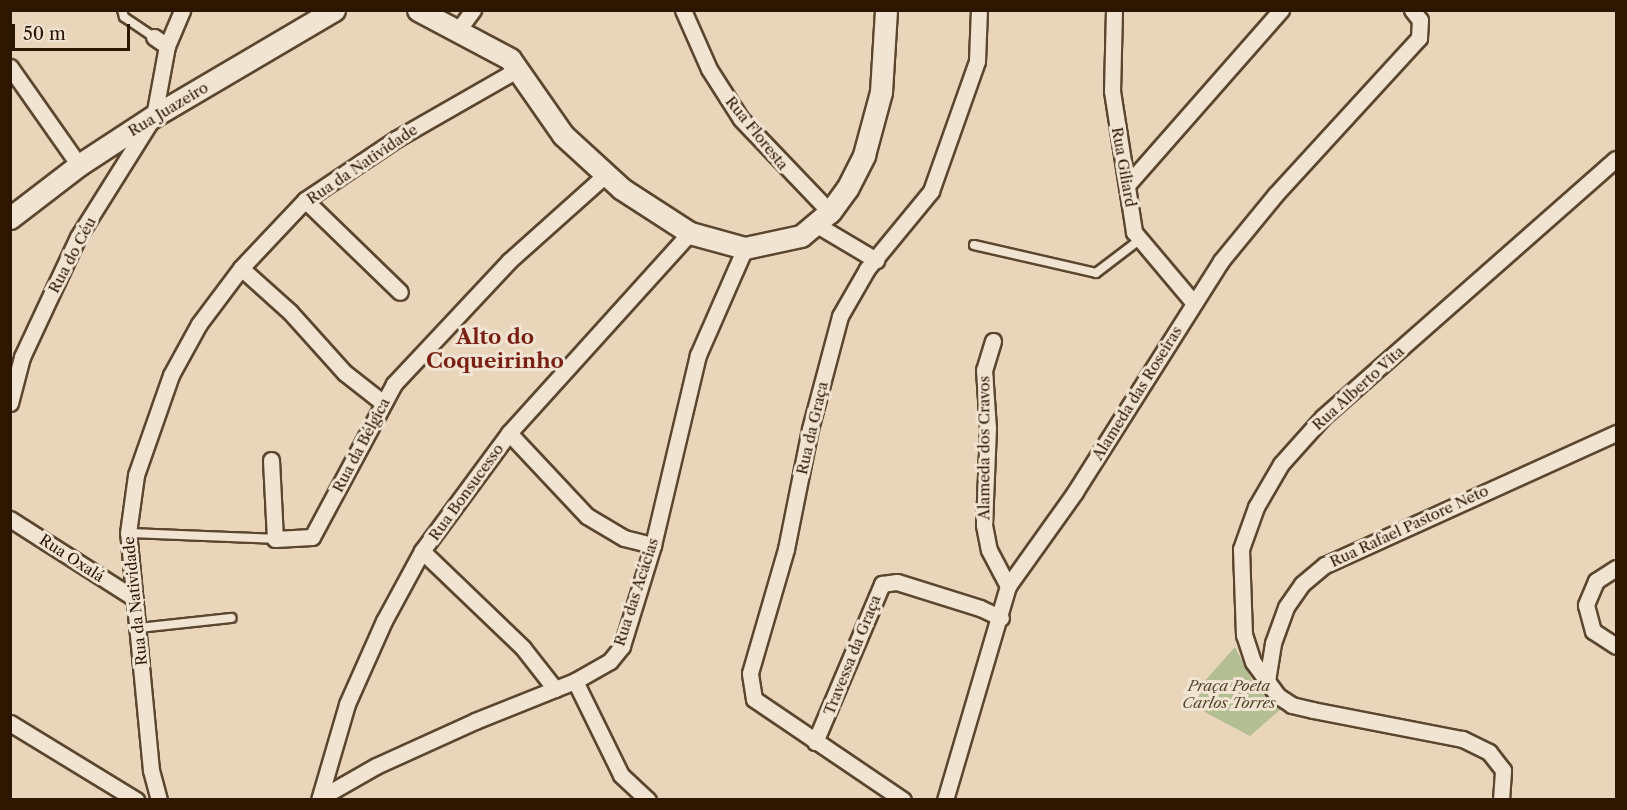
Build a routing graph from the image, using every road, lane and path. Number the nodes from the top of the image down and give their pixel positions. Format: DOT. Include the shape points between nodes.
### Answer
graph roads {
  1 [pos="122,10"];
  2 [pos="182,10"];
  3 [pos="334,10"];
  4 [pos="418,10"];
  5 [pos="473,10"];
  6 [pos="683,10"];
  7 [pos="886,10"];
  8 [pos="979,10"];
  9 [pos="1114,10"];
  10 [pos="1281,10"];
  11 [pos="1412,10"];
  12 [pos="459,29"];
  13 [pos="154,37"];
  14 [pos="167,46"];
  15 [pos="10,67"];
  16 [pos="518,69"];
  17 [pos="17,90"];
  18 [pos="154,116"];
  19 [pos="1617,159"];
  20 [pos="79,165"];
  21 [pos="604,176"];
  22 [pos="1128,184"];
  23 [pos="305,200"];
  24 [pos="10,218"];
  25 [pos="823,218"];
  26 [pos="690,233"];
  27 [pos="1138,241"];
  28 [pos="974,245"];
  29 [pos="745,248"];
  30 [pos="876,260"];
  31 [pos="241,268"];
  32 [pos="400,292"];
  33 [pos="1193,302"];
  34 [pos="993,341"];
  35 [pos="382,402"];
  36 [pos="10,403"];
  37 [pos="509,433"];
  38 [pos="1617,433"];
  39 [pos="271,460"];
  40 [pos="10,519"];
  41 [pos="128,533"];
  42 [pos="275,539"];
  43 [pos="652,544"];
  44 [pos="422,551"];
  45 [pos="1617,568"];
  46 [pos="1008,586"];
  47 [pos="134,598"];
  48 [pos="231,618"];
  49 [pos="1001,618"];
  50 [pos="138,628"];
  51 [pos="1617,646"];
  52 [pos="575,681"];
  53 [pos="1267,681"];
  54 [pos="555,689"];
  55 [pos="10,723"];
  56 [pos="815,742"];
  57 [pos="320,799"];
  58 [pos="136,800"];
  59 [pos="159,800"];
  60 [pos="648,800"];
  61 [pos="903,800"];
  62 [pos="945,800"];
  63 [pos="1501,800"];
  1 -- 13 [label="lane" via="124,17"];
  2 -- 14 [label="street"];
  3 -- 18 [label="main road, Rua Juazeiro"];
  4 -- 12 [label="main road"];
  5 -- 12 [label="street"];
  6 -- 25 [label="street, Rua Floresta" via="709,69 741,118"];
  7 -- 25 [label="main road" via="884,65 874,122 851,181"];
  8 -- 30 [label="street, Rua da Graça" via="977,61 931,191"];
  9 -- 22 [label="street, Rua Giliard" via="1112,91"];
  10 -- 22 [label="street"];
  11 -- 33 [label="street, Alameda das Roseiras" via="1420,20 1419,38 1275,195"];
  12 -- 16 [label="main road" via="495,48"];
  13 -- 14 [label="street"];
  14 -- 18 [label="street"];
  15 -- 17 [label="street"];
  16 -- 21 [label="main road" via="563,135"];
  16 -- 23 [label="street, Rua da Natividade" via="396,139"];
  17 -- 20 [label="street"];
  18 -- 20 [label="main road, Rua Juazeiro"];
  18 -- 36 [label="street, Rua do Céu" via="78,237 22,357"];
  19 -- 53 [label="street, Rua Alberto Vita" via="1323,417 1281,464 1256,507 1240,549 1244,635 1253,662"];
  20 -- 24 [label="main road, Rua Juazeiro"];
  21 -- 26 [label="main road"];
  21 -- 35 [label="street, Rua da Bélgica" via="509,261"];
  22 -- 27 [label="street, Rua Giliard"];
  23 -- 31 [label="street, Rua da Natividade"];
  23 -- 32 [label="street"];
  25 -- 29 [label="main road" via="801,236"];
  25 -- 30 [label="street, Rua Floresta"];
  26 -- 29 [label="main road"];
  26 -- 37 [label="street, Rua Bonsucesso"];
  27 -- 28 [label="lane" via="1096,273"];
  27 -- 33 [label="street"];
  29 -- 43 [label="street, Rua das Acácias" via="698,355"];
  30 -- 56 [label="street, Rua da Graça" via="840,316 810,429 786,549 750,673 754,699"];
  31 -- 35 [label="street" via="290,312 345,373"];
  31 -- 41 [label="street, Rua da Natividade" via="199,324 171,375 136,474"];
  33 -- 46 [label="street, Alameda das Roseiras" via="1075,492"];
  34 -- 46 [label="street, Alameda dos Cravos" via="984,370 988,428 984,525 989,550"];
  35 -- 42 [label="street, Rua da Bélgica" via="315,533 305,539"];
  37 -- 43 [label="street" via="587,516 624,538"];
  37 -- 44 [label="street, Rua Bonsucesso"];
  38 -- 53 [label="street, Rua Rafael Pastore Neto" via="1325,565 1302,584 1286,607 1273,643"];
  39 -- 42 [label="street"];
  40 -- 47 [label="street, Rua Oxalá"];
  41 -- 42 [label="lane"];
  41 -- 47 [label="street, Rua da Natividade"];
  43 -- 52 [label="street, Rua das Acácias" via="622,646 610,661"];
  44 -- 54 [label="street" via="523,648"];
  44 -- 57 [label="street, Rua Bonsucesso" via="384,621 347,704"];
  45 -- 51 [label="street" via="1596,581 1586,606 1593,631"];
  46 -- 49 [label="street, Alameda das Roseiras"];
  47 -- 50 [label="street, Rua da Natividade"];
  48 -- 50 [label="lane"];
  49 -- 56 [label="street, Travessa da Graça" via="897,582 882,584"];
  49 -- 62 [label="street, Alameda das Roseiras"];
  50 -- 59 [label="street, Rua da Natividade" via="151,770"];
  52 -- 54 [label="street, Rua das Acácias"];
  52 -- 60 [label="street" via="621,775"];
  53 -- 63 [label="street, Rua Alberto Vita" via="1278,696 1292,705 1462,739 1489,752 1503,770"];
  54 -- 57 [label="street, Rua das Acácias" via="376,766"];
  55 -- 58 [label="street"];
  56 -- 61 [label="street, Rua da Graça"];
}
